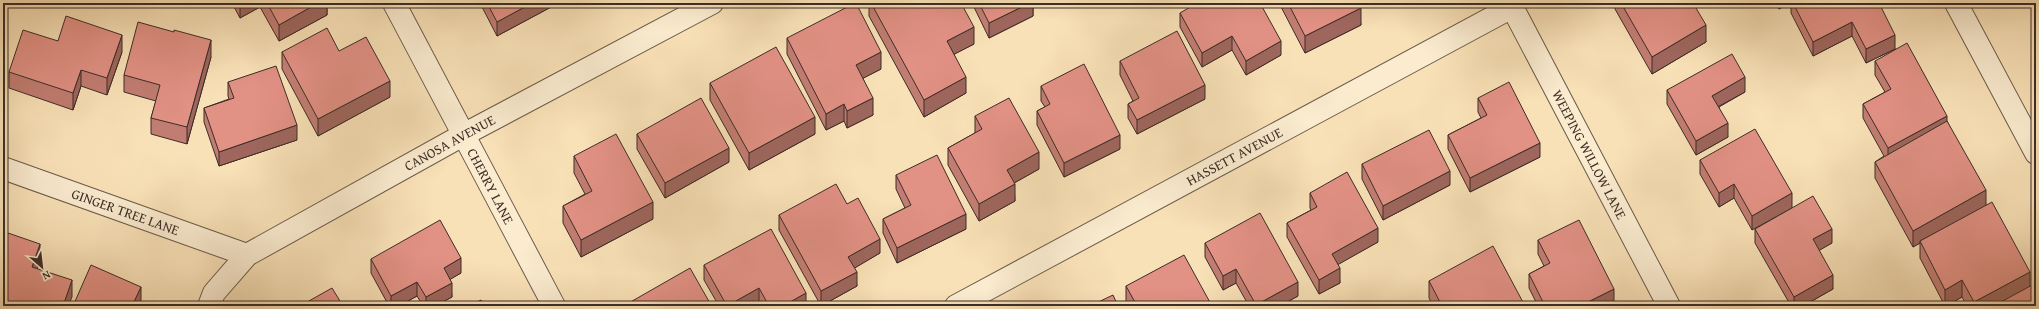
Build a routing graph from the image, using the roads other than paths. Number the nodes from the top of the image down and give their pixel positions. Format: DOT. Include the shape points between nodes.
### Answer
graph roads {
  1 [pos="394,3"];
  2 [pos="712,3"];
  3 [pos="1956,3"];
  4 [pos="1511,5"];
  5 [pos="463,135"];
  6 [pos="2036,153"];
  7 [pos="3,168"];
  8 [pos="247,255"];
  9 [pos="209,306"];
  10 [pos="554,306"];
  11 [pos="956,306"];
  12 [pos="1669,306"];
  1 -- 5 [label="street, CHERRY LANE"];
  2 -- 5 [label="street, CANOSA AVENUE"];
  3 -- 6 [label="street"];
  4 -- 11 [label="street, HASSETT AVENUE"];
  4 -- 12 [label="street, WEEPING WILLOW LANE"];
  5 -- 8 [label="street, CANOSA AVENUE"];
  5 -- 10 [label="street, CHERRY LANE"];
  7 -- 8 [label="street, GINGER TREE LANE"];
  8 -- 9 [label="street, CANOSA AVENUE" via="214,293"];
}
